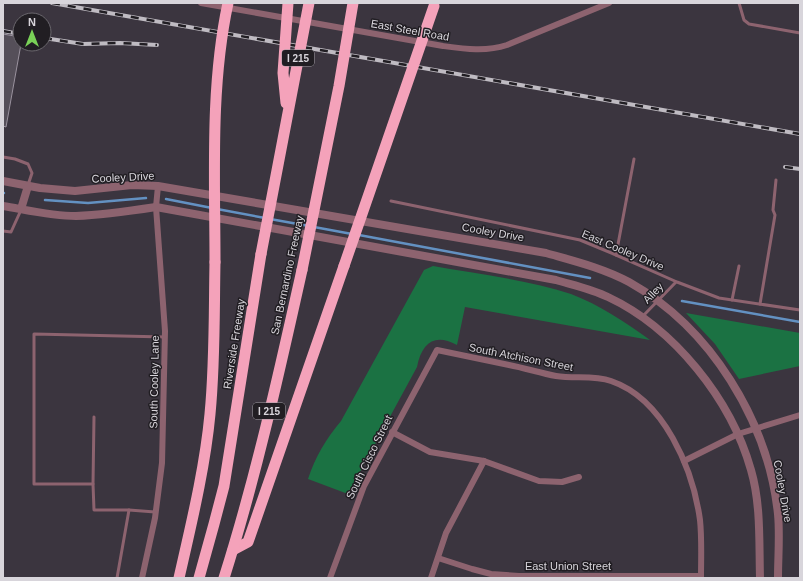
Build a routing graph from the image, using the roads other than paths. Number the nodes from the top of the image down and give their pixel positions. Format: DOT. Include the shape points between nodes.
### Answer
graph roads {
  1 [pos="201,3"];
  2 [pos="228,3"];
  3 [pos="288,3"];
  4 [pos="309,3"];
  5 [pos="353,3"];
  6 [pos="609,3"];
  7 [pos="739,3"];
  8 [pos="434,4"];
  9 [pos="800,34"];
  10 [pos="288,113"];
  11 [pos="3,157"];
  12 [pos="634,159"];
  13 [pos="776,180"];
  14 [pos="3,181"];
  15 [pos="28,186"];
  16 [pos="158,186"];
  17 [pos="391,201"];
  18 [pos="3,206"];
  19 [pos="156,207"];
  20 [pos="21,209"];
  21 [pos="3,231"];
  22 [pos="616,255"];
  23 [pos="739,266"];
  24 [pos="676,282"];
  25 [pos="732,300"];
  26 [pos="658,301"];
  27 [pos="760,304"];
  28 [pos="800,310"];
  29 [pos="642,317"];
  30 [pos="165,337"];
  31 [pos="437,350"];
  32 [pos="800,415"];
  33 [pos="94,417"];
  34 [pos="756,428"];
  35 [pos="392,432"];
  36 [pos="738,434"];
  37 [pos="484,461"];
  38 [pos="684,461"];
  39 [pos="579,477"];
  40 [pos="93,484"];
  41 [pos="129,510"];
  42 [pos="155,512"];
  43 [pos="233,550"];
  44 [pos="438,558"];
  45 [pos="701,577"];
  46 [pos="117,578"];
  47 [pos="142,578"];
  48 [pos="179,578"];
  49 [pos="198,578"];
  50 [pos="224,578"];
  51 [pos="330,578"];
  52 [pos="431,578"];
  53 [pos="760,578"];
  54 [pos="778,578"];
  1 -- 6 [label="street, East Steel Road" via="443,46 495,49"];
  2 -- 48 [label="highway, bridge" via="216,81 214,351 210,415 200,481"];
  3 -- 10 [label="highway, bridge" via="283,73"];
  4 -- 10 [label="highway, I 215, bridge"];
  5 -- 43 [label="highway, San Bernardino Freeway / I 215, bridge" via="302,270"];
  7 -- 9 [label="lane" via="744,20 749,24"];
  8 -- 43 [label="highway, bridge" via="248,542"];
  10 -- 49 [label="highway, Riverside Freeway / I 215, bridge" via="261,254 224,486"];
  11 -- 15 [label="lane" via="28,164 32,173"];
  12 -- 22 [label="lane"];
  13 -- 27 [label="lane" via="773,210 775,215"];
  14 -- 15 [label="street, Cooley Drive"];
  15 -- 16 [label="street, Cooley Drive" via="75,191 132,185"];
  15 -- 20 [label="street"];
  16 -- 19 [label="street, South Cooley Lane"];
  16 -- 26 [label="street, Cooley Drive" via="546,253 590,265 629,282"];
  17 -- 22 [label="lane, East Cooley Drive" via="580,240"];
  18 -- 20 [label="street"];
  19 -- 20 [label="street" via="76,216"];
  19 -- 29 [label="street" via="556,280 607,296"];
  19 -- 30 [label="street, South Cooley Lane"];
  20 -- 21 [label="lane" via="11,232"];
  22 -- 24 [label="lane, East Cooley Drive"];
  23 -- 25 [label="lane"];
  24 -- 25 [label="lane, East Cooley Drive"];
  24 -- 26 [label="lane, Alley"];
  25 -- 27 [label="lane, East Cooley Drive"];
  26 -- 29 [label="lane, Alley"];
  26 -- 34 [label="street, Cooley Drive" via="674,313 709,349 733,385"];
  27 -- 28 [label="lane, East Cooley Drive"];
  29 -- 36 [label="street" via="668,338 690,361 718,398"];
  30 -- 40 [label="lane" via="34,334 34,484"];
  30 -- 42 [label="street, South Cooley Lane" via="162,463"];
  31 -- 35 [label="street, South Cisco Street"];
  31 -- 38 [label="street, South Atchison Street" via="558,376 610,381 623,386 653,409"];
  32 -- 34 [label="street"];
  33 -- 40 [label="lane"];
  34 -- 36 [label="street"];
  34 -- 54 [label="street, Cooley Drive" via="770,470 778,515"];
  35 -- 37 [label="street" via="430,452"];
  35 -- 51 [label="street, South Cisco Street" via="364,486"];
  36 -- 38 [label="street"];
  36 -- 53 [label="street" via="751,470 757,501"];
  37 -- 39 [label="street" via="539,481 562,482"];
  37 -- 44 [label="street" via="446,533"];
  38 -- 45 [label="street, South Atchison Street" via="696,498 700,521"];
  40 -- 41 [label="lane" via="94,510"];
  41 -- 42 [label="lane"];
  41 -- 46 [label="lane"];
  42 -- 47 [label="street, South Cooley Lane"];
  43 -- 50 [label="highway, I 215"];
  44 -- 45 [label="street, East Union Street" via="491,574"];
  44 -- 52 [label="street"];
}
